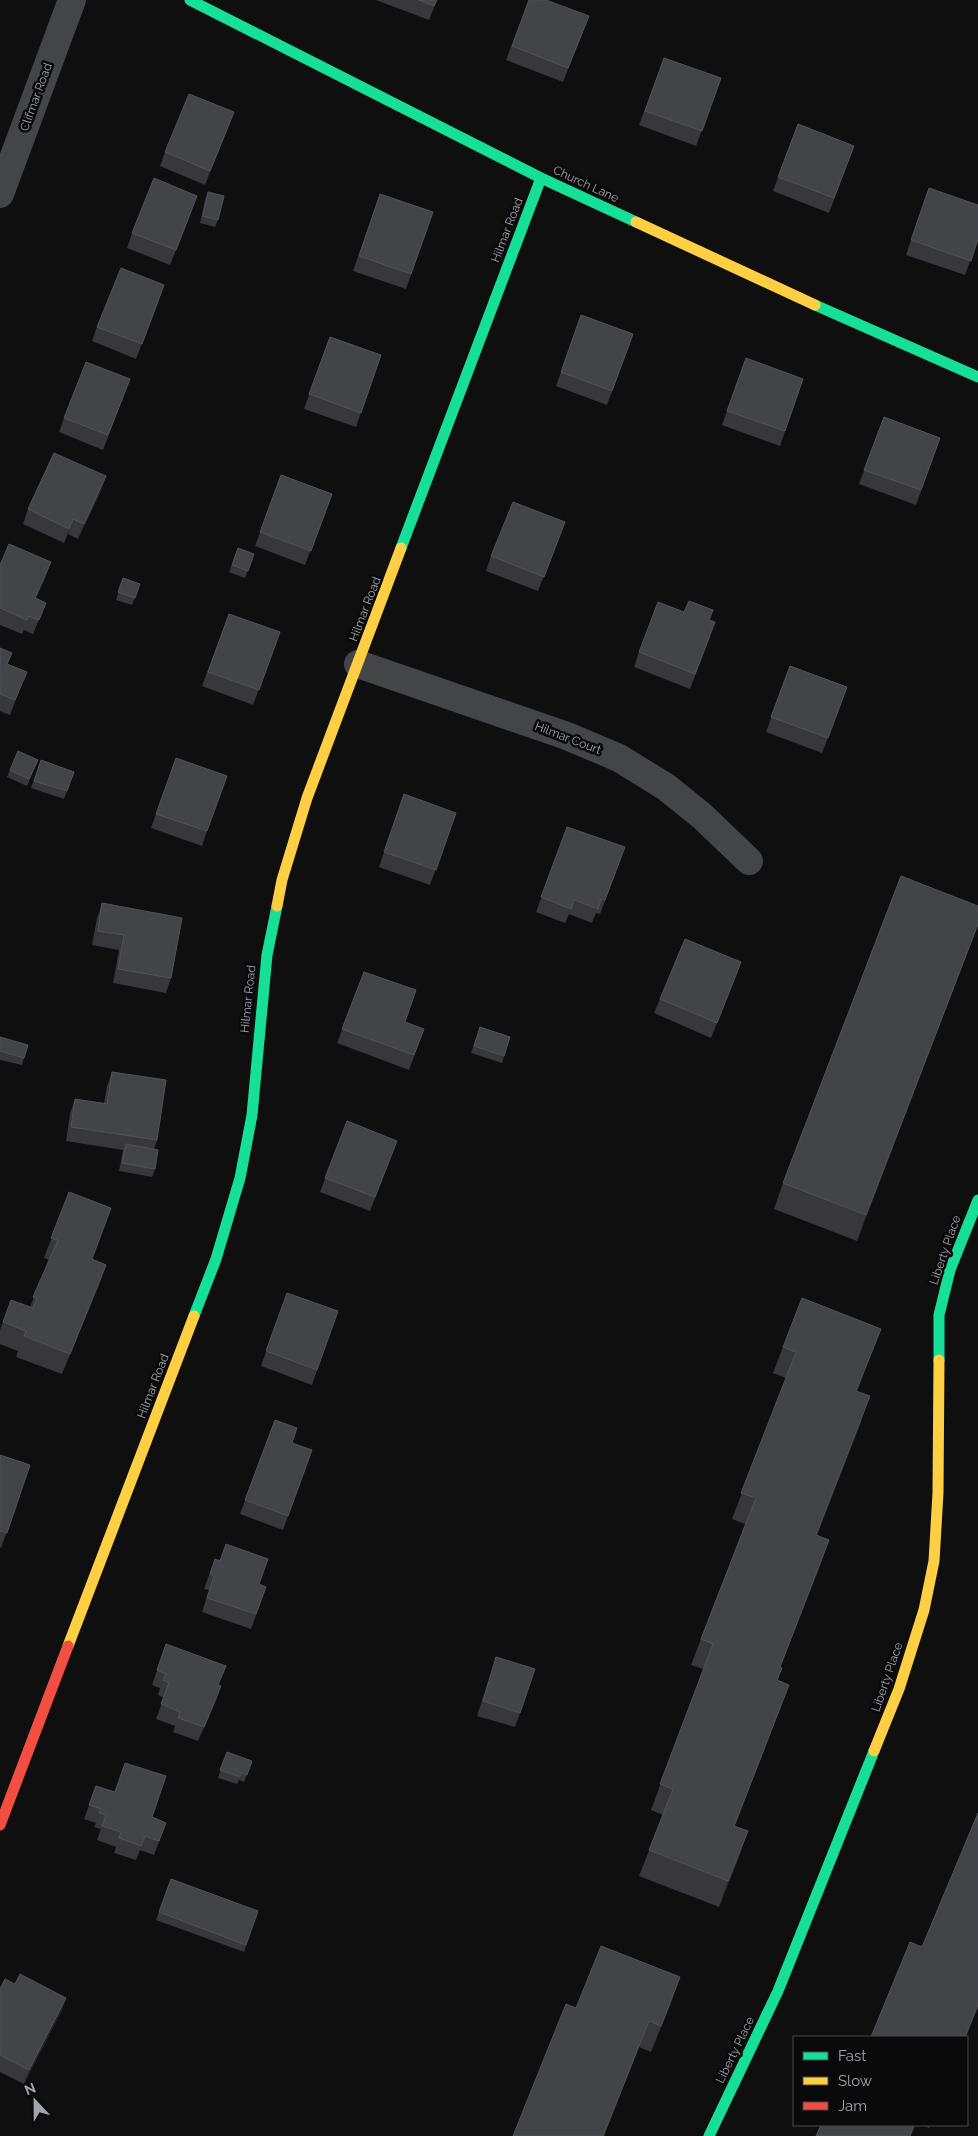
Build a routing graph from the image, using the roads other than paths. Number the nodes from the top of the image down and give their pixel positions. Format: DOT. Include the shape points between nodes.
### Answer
graph roads {
  1 [pos="72,0"];
  2 [pos="190,0"];
  3 [pos="540,178"];
  4 [pos="0,194"];
  5 [pos="978,377"];
  6 [pos="358,664"];
  7 [pos="749,861"];
  8 [pos="978,1200"];
  9 [pos="0,1825"];
  10 [pos="709,2136"];
  1 -- 4 [label="street, Clifmar Road"];
  2 -- 3 [label="street, Church Lane"];
  3 -- 5 [label="street, Church Lane" via="872,332"];
  3 -- 6 [label="street, Hilmar Road"];
  6 -- 7 [label="street, Hilmar Court" via="567,736 619,758 666,787"];
  6 -- 9 [label="street, Hilmar Road" via="306,798 282,880 267,955 252,1116 240,1178 216,1259"];
  8 -- 10 [label="street, Liberty Place" via="950,1270 939,1315 938,1493 934,1561 924,1610 899,1689 778,1991"];
}
